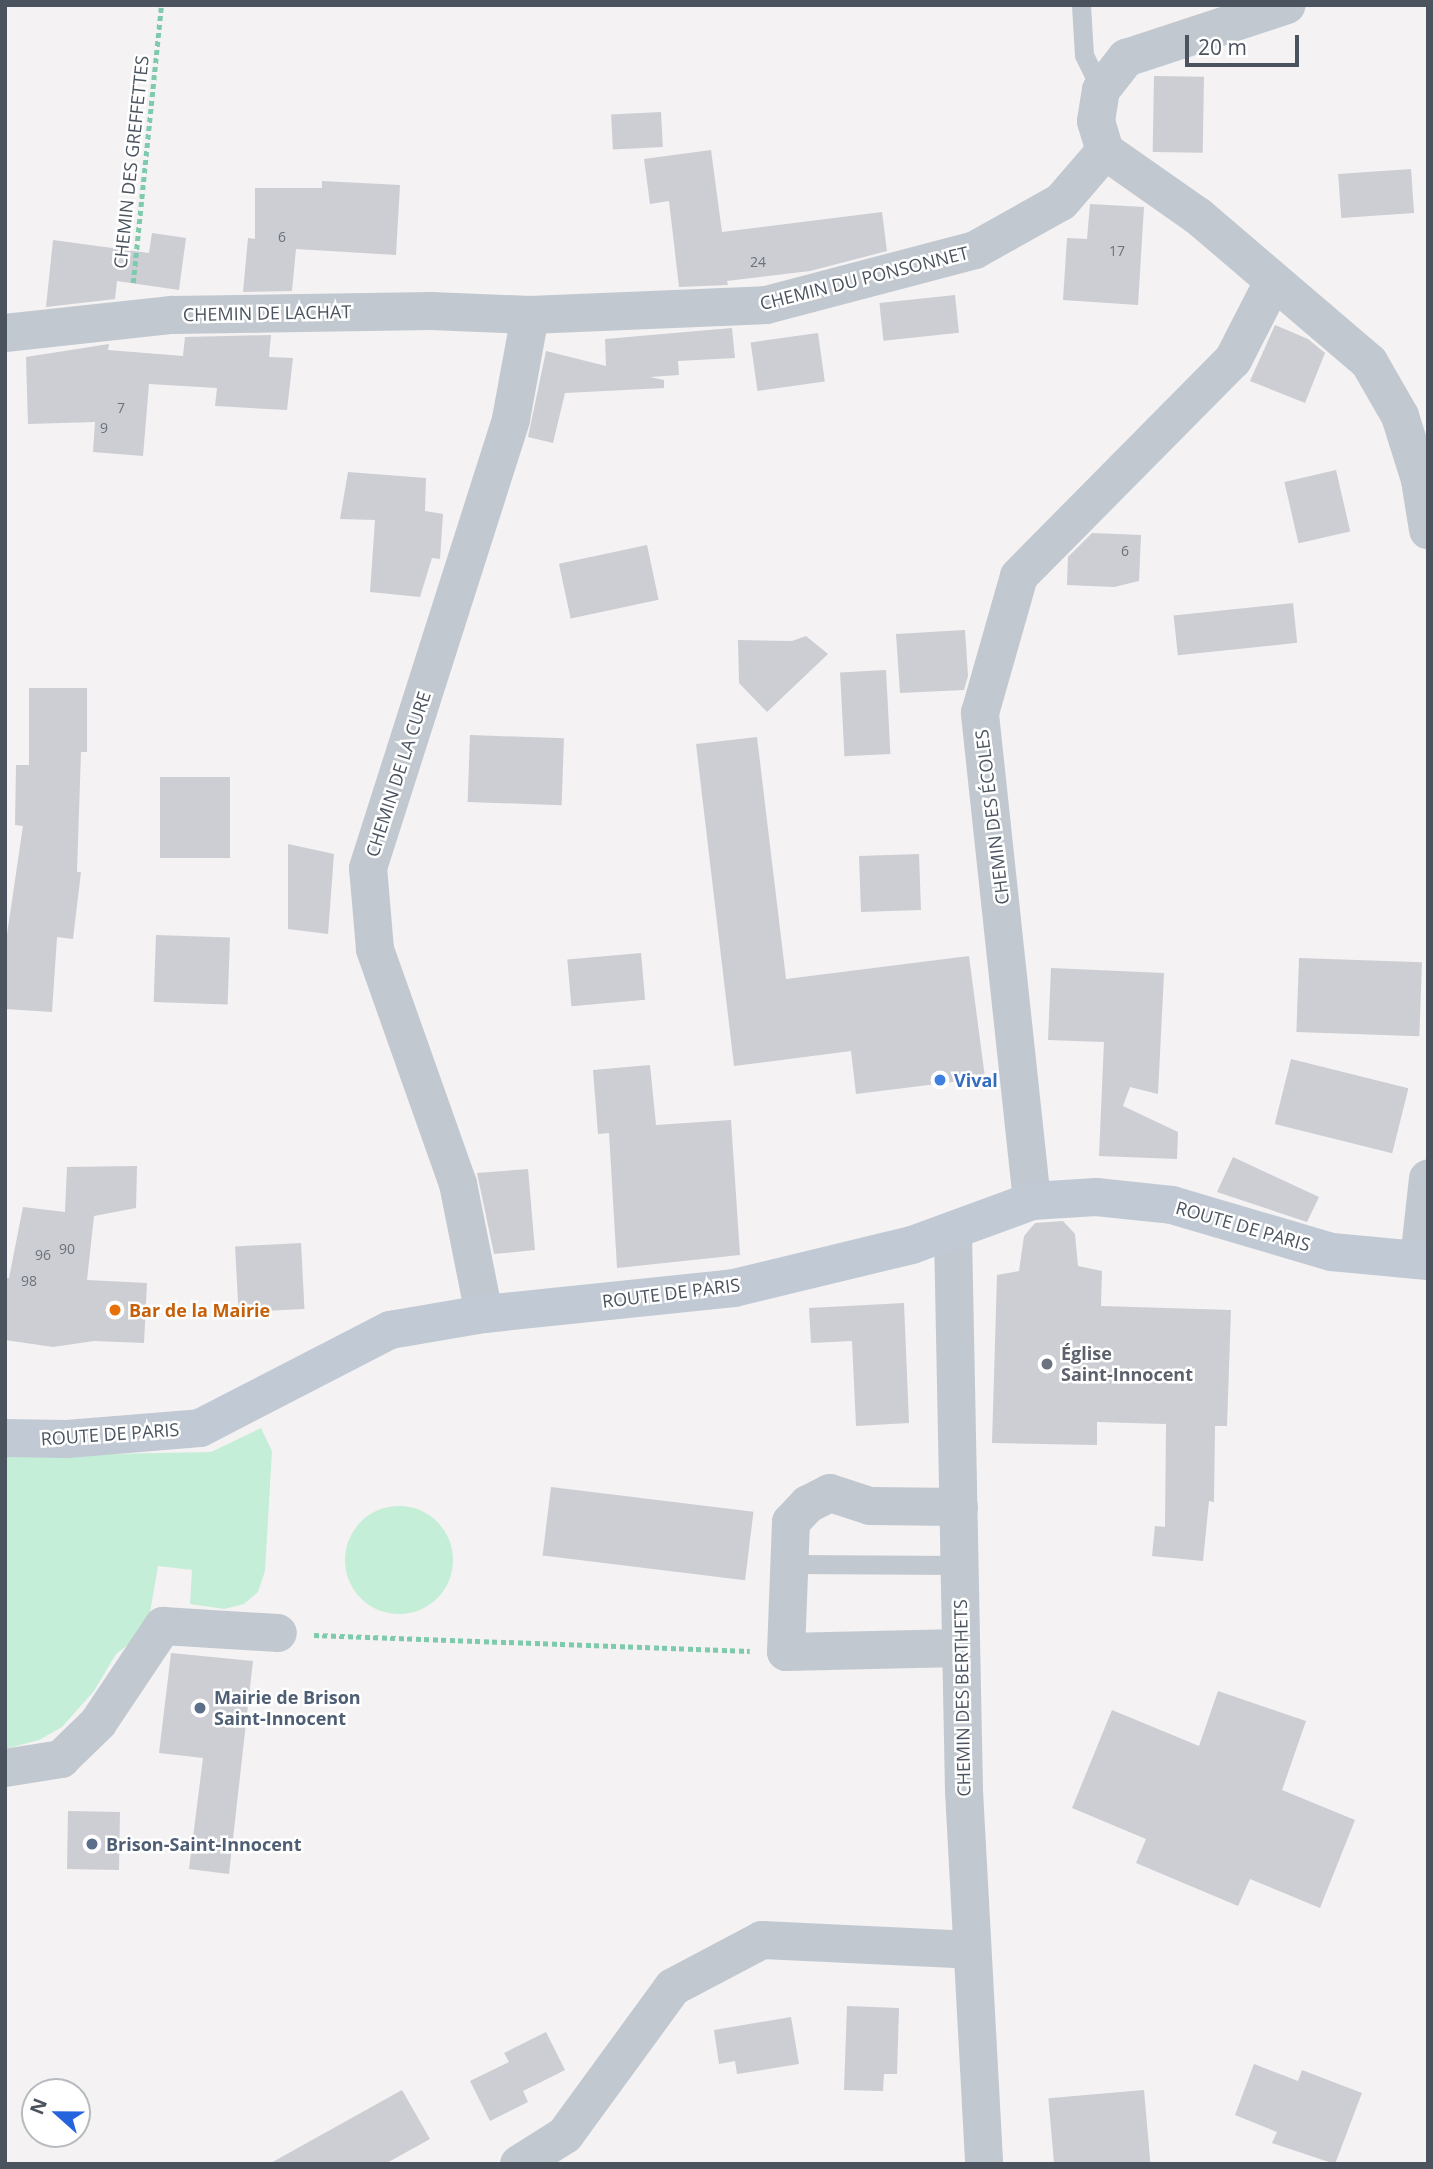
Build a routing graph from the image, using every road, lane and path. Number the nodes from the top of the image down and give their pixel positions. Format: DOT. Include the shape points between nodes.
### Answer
graph roads {
  1 [pos="161,5"];
  2 [pos="1082,5"];
  3 [pos="1287,5"];
  4 [pos="1101,90"];
  5 [pos="1105,151"];
  6 [pos="1273,282"];
  7 [pos="530,315"];
  8 [pos="127,322"];
  9 [pos="5,333"];
  10 [pos="1428,530"];
  11 [pos="1428,1178"];
  12 [pos="1031,1201"];
  13 [pos="953,1233"];
  14 [pos="1423,1261"];
  15 [pos="484,1314"];
  16 [pos="5,1438"];
  17 [pos="959,1507"];
  18 [pos="790,1564"];
  19 [pos="960,1565"];
  20 [pos="278,1633"];
  21 [pos="960,1648"];
  22 [pos="786,1652"];
  23 [pos="5,1769"];
  24 [pos="972,1950"];
  25 [pos="519,2164"];
  26 [pos="984,2164"];
  1 -- 8 [label="path, CHEMIN DES GREFFETTES"];
  2 -- 4 [label="lane" via="1084,55"];
  3 -- 4 [label="street" via="1126,58"];
  4 -- 5 [label="street" via="1096,121"];
  5 -- 6 [label="street" via="1198,216"];
  5 -- 7 [label="street, CHEMIN DU PONSONNET" via="1060,202 975,250 766,305"];
  6 -- 10 [label="street" via="1369,362 1400,416 1420,480"];
  6 -- 12 [label="street, CHEMIN DES ÉCOLES" via="1233,360 1020,576 980,713"];
  7 -- 8 [label="street, CHEMIN DE LACHAT" via="323,311 172,315"];
  7 -- 15 [label="street, CHEMIN DE LA CURE" via="512,419 368,868 374,949 458,1184"];
  8 -- 9 [label="street, CHEMIN DE LACHAT"];
  11 -- 14 [label="street"];
  12 -- 13 [label="street, ROUTE DE PARIS"];
  12 -- 14 [label="street, ROUTE DE PARIS" via="1096,1197 1172,1205 1332,1252"];
  13 -- 15 [label="street, ROUTE DE PARIS" via="734,1288"];
  13 -- 17 [label="street, CHEMIN DES BERTHETS"];
  15 -- 16 [label="street, ROUTE DE PARIS" via="390,1330 200,1428 67,1439"];
  17 -- 18 [label="street" via="870,1506 830,1493 808,1504 791,1522"];
  17 -- 19 [label="street, CHEMIN DES BERTHETS"];
  18 -- 19 [label="lane"];
  18 -- 22 [label="street"];
  19 -- 21 [label="street, CHEMIN DES BERTHETS"];
  20 -- 22 [label="path"];
  20 -- 23 [label="street" via="163,1626 98,1723 61,1759"];
  21 -- 22 [label="street"];
  21 -- 24 [label="street, CHEMIN DES BERTHETS"];
  24 -- 25 [label="street" via="762,1940 673,1987 565,2135"];
  24 -- 26 [label="street, CHEMIN DES BERTHETS"];
}
